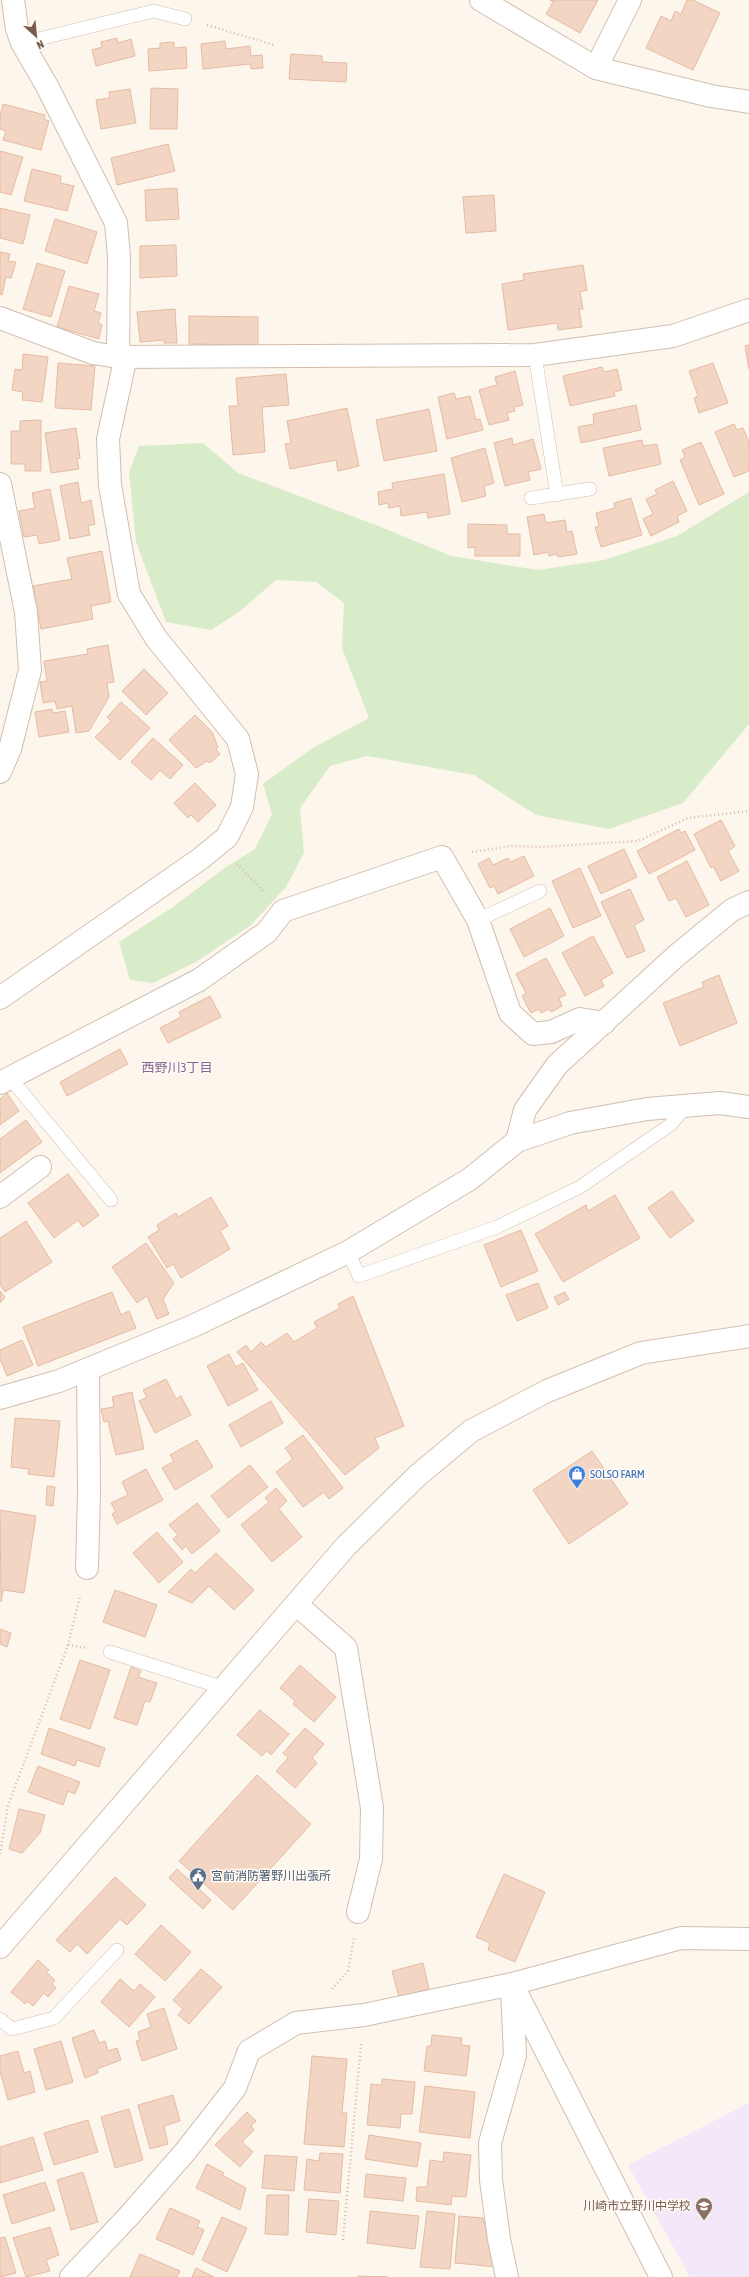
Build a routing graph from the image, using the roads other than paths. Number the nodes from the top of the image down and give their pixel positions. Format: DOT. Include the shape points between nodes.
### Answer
graph roads {
  1 [pos="13,0"];
  2 [pos="481,0"];
  3 [pos="630,0"];
  4 [pos="185,19"];
  5 [pos="22,43"];
  6 [pos="596,68"];
  7 [pos="749,102"];
  8 [pos="749,310"];
  9 [pos="0,318"];
  10 [pos="535,355"];
  11 [pos="122,356"];
  12 [pos="0,484"];
  13 [pos="590,489"];
  14 [pos="557,495"];
  15 [pos="531,498"];
  16 [pos="0,772"];
  17 [pos="540,891"];
  18 [pos="749,902"];
  19 [pos="478,920"];
  20 [pos="0,998"];
  21 [pos="604,1023"];
  22 [pos="5,1081"];
  23 [pos="686,1106"];
  24 [pos="749,1107"];
  25 [pos="517,1141"];
  26 [pos="40,1167"];
  27 [pos="0,1197"];
  28 [pos="111,1200"];
  29 [pos="348,1252"];
  30 [pos="749,1336"];
  31 [pos="88,1370"];
  32 [pos="0,1398"];
  33 [pos="87,1568"];
  34 [pos="296,1604"];
  35 [pos="110,1652"];
  36 [pos="224,1688"];
  37 [pos="358,1912"];
  38 [pos="749,1939"];
  39 [pos="0,1948"];
  40 [pos="118,1950"];
  41 [pos="512,1984"];
  42 [pos="0,2018"];
  43 [pos="71,2277"];
  44 [pos="508,2277"];
  45 [pos="661,2277"];
  1 -- 5 [label="street" via="17,29"];
  2 -- 6 [label="street"];
  3 -- 6 [label="street"];
  4 -- 5 [label="lane" via="154,11"];
  5 -- 11 [label="street" via="47,86 116,223"];
  6 -- 7 [label="street" via="711,96"];
  8 -- 10 [label="street" via="674,336"];
  9 -- 11 [label="street" via="93,353"];
  10 -- 11 [label="street" via="329,358"];
  10 -- 14 [label="lane"];
  11 -- 20 [label="street" via="108,439 110,486 129,594 156,638 238,740 247,774 242,807 227,837 200,859"];
  12 -- 16 [label="street" via="26,612 30,670 10,749"];
  13 -- 14 [label="lane"];
  14 -- 15 [label="lane"];
  17 -- 19 [label="lane"];
  18 -- 21 [label="street" via="732,910 676,956"];
  19 -- 21 [label="street" via="510,1013 533,1034 551,1032 580,1019"];
  19 -- 22 [label="street" via="442,857 283,911 267,932 199,980"];
  21 -- 25 [label="street" via="557,1065 525,1110"];
  22 -- 28 [label="lane"];
  23 -- 24 [label="street" via="720,1103"];
  23 -- 25 [label="street" via="647,1109 570,1123"];
  23 -- 29 [label="lane" via="670,1125 580,1187 497,1227 359,1276"];
  25 -- 29 [label="street" via="470,1179"];
  26 -- 27 [label="street"];
  29 -- 31 [label="street" via="193,1326"];
  30 -- 34 [label="street" via="641,1353 548,1391 470,1431 417,1476 346,1546"];
  31 -- 32 [label="street"];
  31 -- 33 [label="street"];
  34 -- 36 [label="street"];
  34 -- 37 [label="street" via="346,1648 372,1808 371,1859"];
  35 -- 36 [label="lane"];
  36 -- 39 [label="street"];
  38 -- 41 [label="street" via="681,1938"];
  40 -- 42 [label="lane" via="54,2018 12,2029"];
  41 -- 43 [label="street" via="364,2015 296,2023 249,2051 235,2088 138,2205"];
  41 -- 44 [label="street" via="514,2055 490,2143 491,2180 499,2239"];
  41 -- 45 [label="street"];
}
